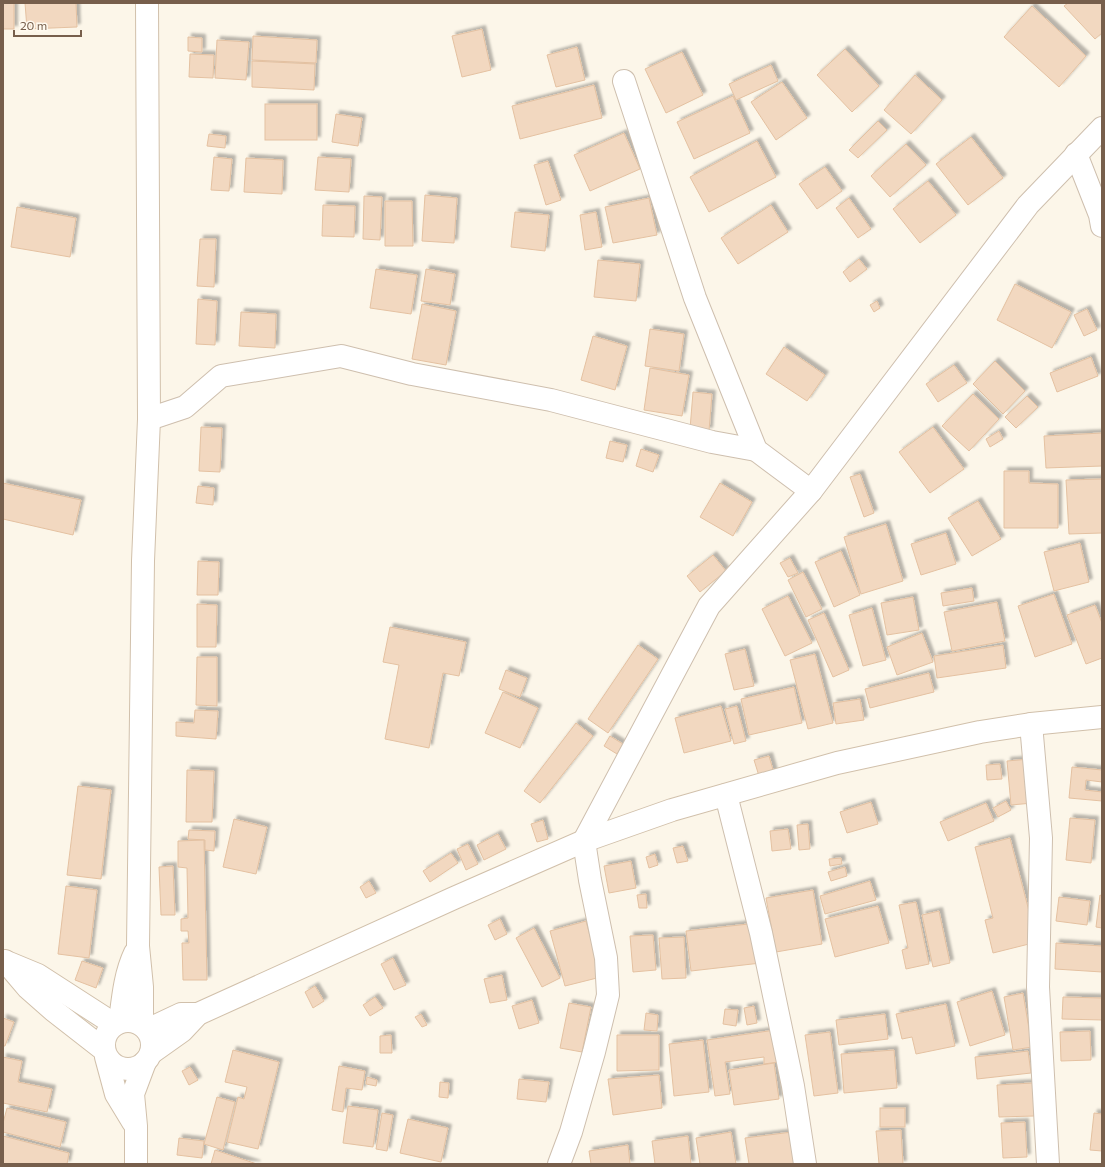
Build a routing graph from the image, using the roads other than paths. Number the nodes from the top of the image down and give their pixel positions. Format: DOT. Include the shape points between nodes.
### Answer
graph roads {
  1 [pos="148,3"];
  2 [pos="624,81"];
  3 [pos="1102,128"];
  4 [pos="1076,154"];
  5 [pos="1102,226"];
  6 [pos="149,419"];
  7 [pos="756,450"];
  8 [pos="811,491"];
  9 [pos="1102,717"];
  10 [pos="1031,724"];
  11 [pos="726,795"];
  12 [pos="584,840"];
  13 [pos="138,946"];
  14 [pos="4,960"];
  15 [pos="198,1014"];
  16 [pos="117,1023"];
  17 [pos="145,1027"];
  18 [pos="105,1053"];
  19 [pos="148,1057"];
  20 [pos="136,1126"];
  21 [pos="136,1164"];
  22 [pos="559,1164"];
  23 [pos="805,1164"];
  24 [pos="1048,1164"];
  1 -- 6 [label="street"];
  2 -- 7 [label="street" via="695,298"];
  3 -- 4 [label="street"];
  4 -- 5 [label="street"];
  4 -- 8 [label="street" via="1028,205"];
  6 -- 7 [label="street" via="185,407 221,376 341,356 412,374 551,400 712,442"];
  6 -- 13 [label="street" via="143,561"];
  7 -- 8 [label="street"];
  8 -- 12 [label="street" via="709,606"];
  9 -- 10 [label="street"];
  10 -- 11 [label="street" via="980,732 837,763"];
  10 -- 24 [label="street" via="1041,838 1038,987"];
  11 -- 12 [label="street" via="672,810"];
  11 -- 23 [label="street" via="761,933 793,1086"];
  12 -- 15 [label="street"];
  12 -- 22 [label="street" via="606,958 608,995 571,1132"];
  13 -- 16 [label="street" via="125,982"];
  13 -- 17 [label="street"];
  14 -- 16 [label="street" via="38,975"];
  14 -- 18 [label="street" via="33,992"];
  15 -- 17 [label="street" via="181,1014"];
  15 -- 19 [label="street" via="182,1032"];
  16 -- 17 [label="street" via="132,1020"];
  16 -- 18 [label="street" via="105,1035"];
  17 -- 19 [label="street" via="152,1041"];
  18 -- 19 [label="street" via="114,1065 124,1069 135,1068"];
  18 -- 20 [label="street" via="116,1094"];
  19 -- 20 [label="street" via="133,1094"];
  20 -- 21 [label="street"];
}
